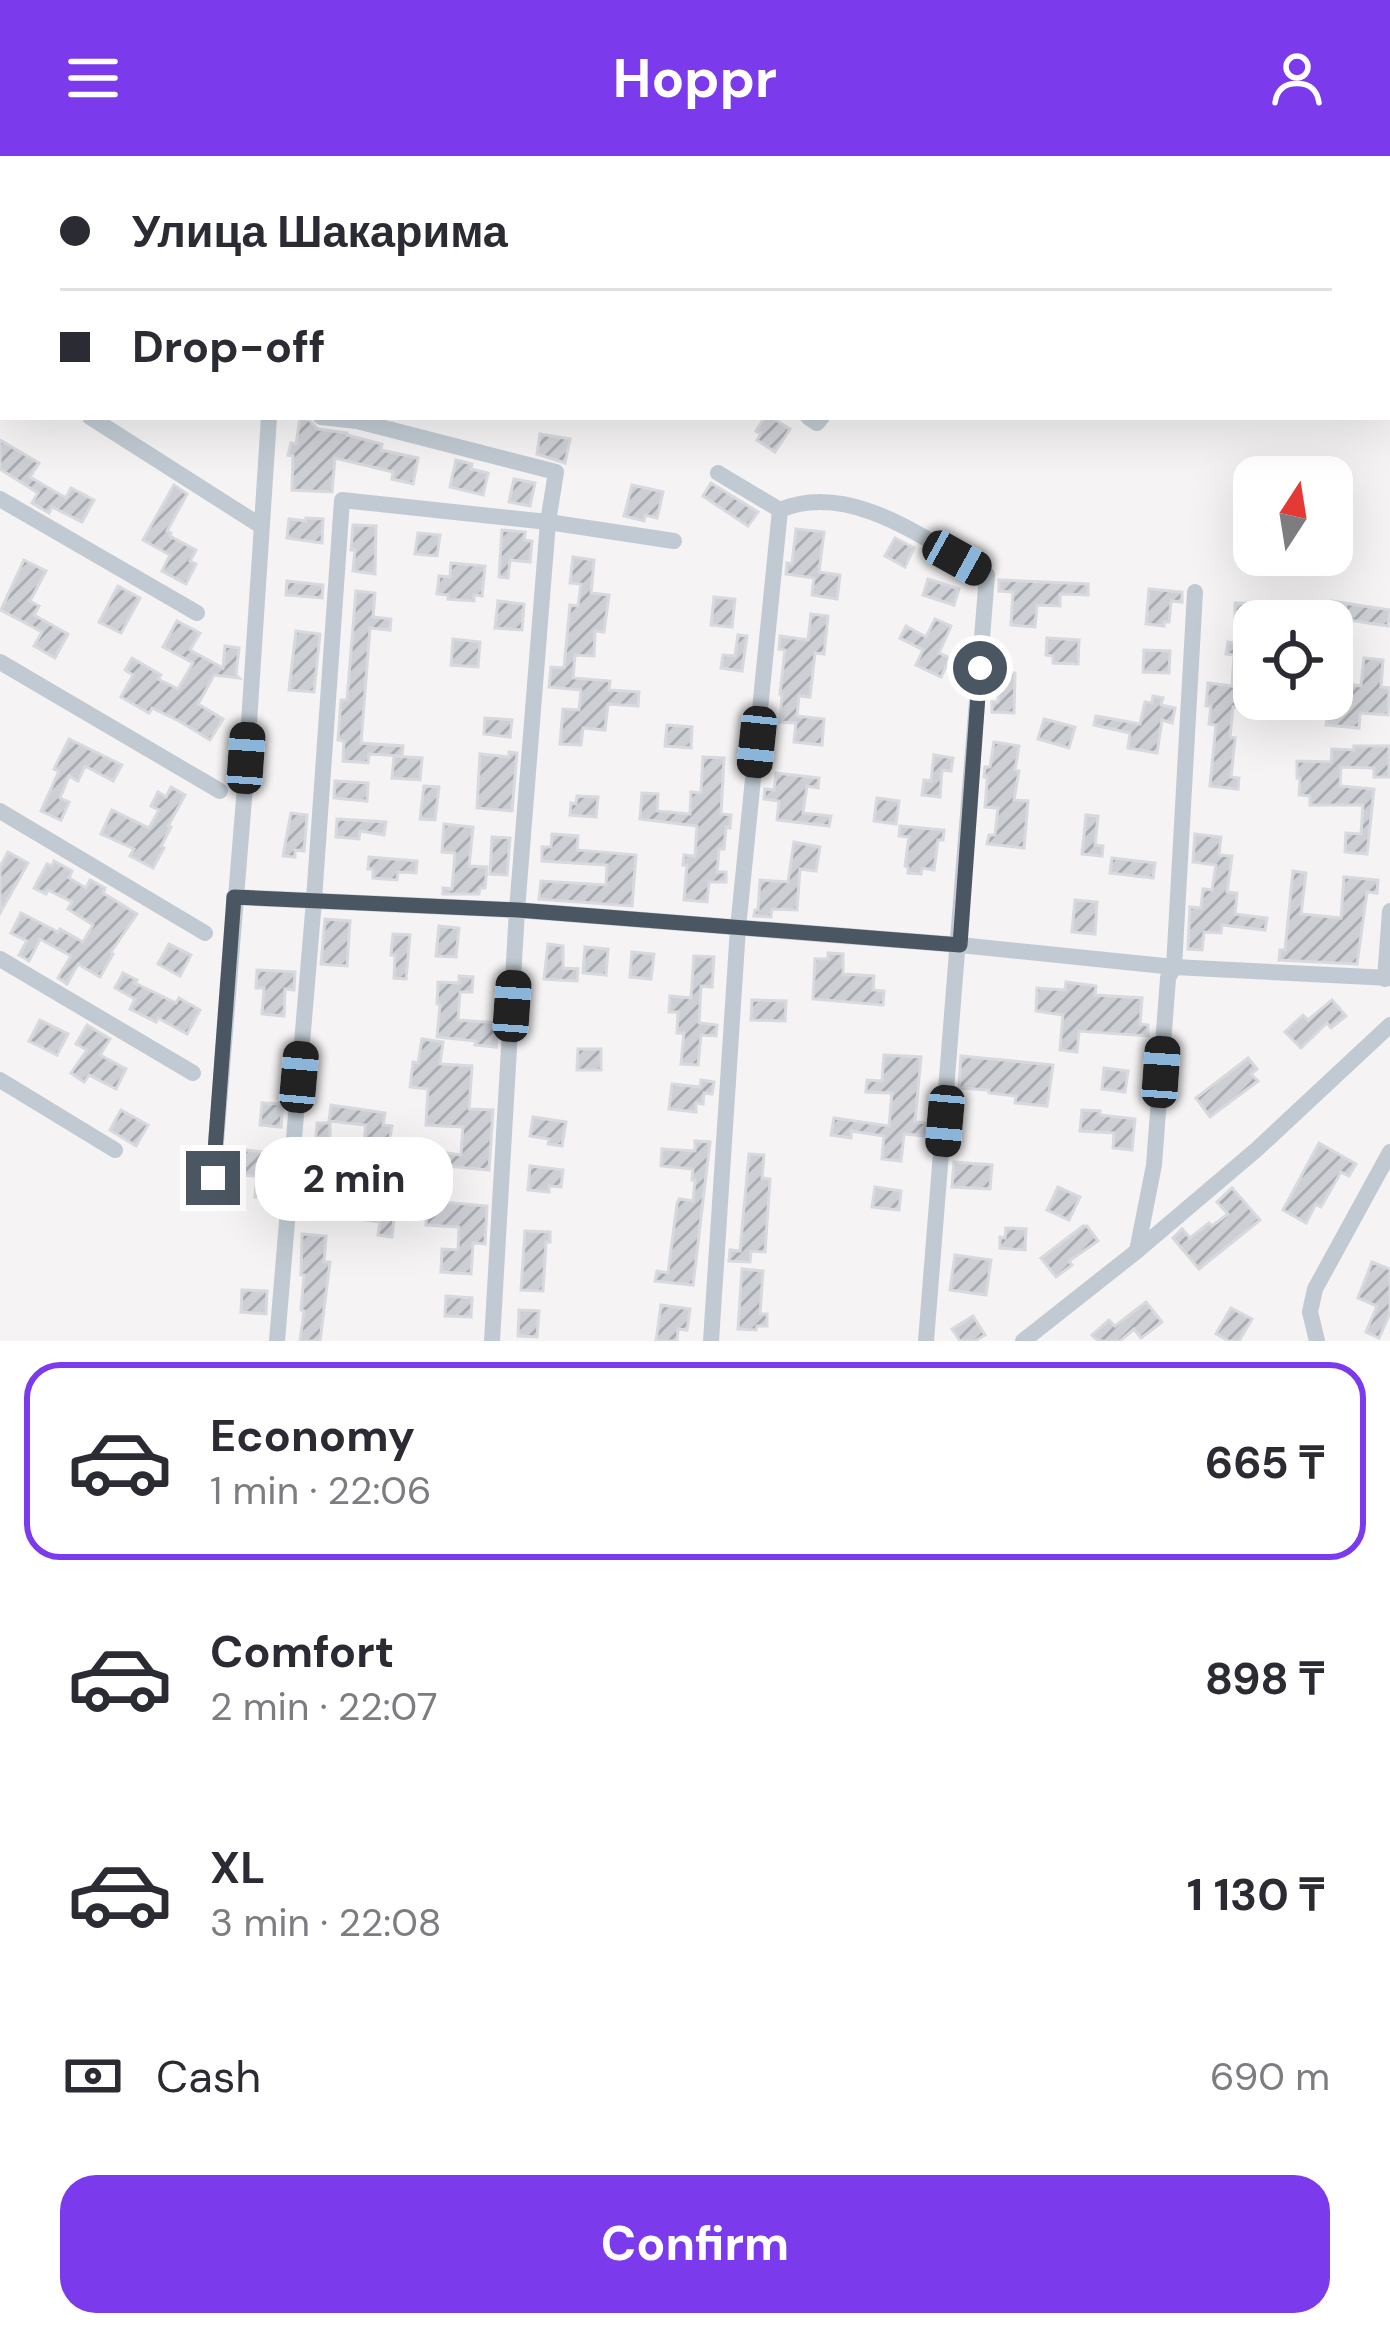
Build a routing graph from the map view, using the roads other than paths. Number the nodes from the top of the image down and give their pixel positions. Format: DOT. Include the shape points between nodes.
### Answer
graph roads {
  1 [pos="94,420"];
  2 [pos="269,420"];
  3 [pos="348,420"];
  4 [pos="718,473"];
  5 [pos="0,499"];
  6 [pos="780,510"];
  7 [pos="548,521"];
  8 [pos="261,526"];
  9 [pos="674,541"];
  10 [pos="1196,592"];
  11 [pos="197,613"];
  12 [pos="0,662"];
  13 [pos="220,790"];
  14 [pos="0,811"];
  15 [pos="234,897"];
  16 [pos="314,900"];
  17 [pos="518,910"];
  18 [pos="1390,911"];
  19 [pos="738,928"];
  20 [pos="205,933"];
  21 [pos="960,945"];
  22 [pos="0,959"];
  23 [pos="1174,967"];
  24 [pos="1387,978"];
  25 [pos="1390,1025"];
  26 [pos="194,1073"];
  27 [pos="0,1081"];
  28 [pos="115,1150"];
  29 [pos="1390,1152"];
  30 [pos="213,1178"];
  31 [pos="1137,1251"];
  32 [pos="277,1341"];
  33 [pos="492,1341"];
  34 [pos="711,1341"];
  35 [pos="926,1341"];
  36 [pos="1023,1341"];
  37 [pos="1317,1341"];
  1 -- 8 [label="street"];
  2 -- 8 [label="street"];
  3 -- 7 [label="street" via="556,472"];
  4 -- 6 [label="street"];
  5 -- 11 [label="street"];
  6 -- 19 [label="street"];
  6 -- 21 [label="street" via="801,501 854,506 987,575"];
  7 -- 9 [label="street"];
  7 -- 16 [label="street" via="342,500"];
  7 -- 17 [label="street"];
  8 -- 15 [label="street"];
  10 -- 23 [label="street"];
  12 -- 13 [label="street"];
  14 -- 20 [label="street"];
  15 -- 16 [label="street"];
  15 -- 30 [label="street"];
  16 -- 17 [label="street"];
  16 -- 32 [label="street"];
  17 -- 19 [label="street"];
  17 -- 33 [label="street"];
  18 -- 24 [label="street"];
  19 -- 21 [label="street"];
  19 -- 34 [label="street"];
  21 -- 23 [label="street"];
  21 -- 35 [label="street"];
  22 -- 26 [label="street"];
  23 -- 24 [label="street"];
  23 -- 31 [label="street"];
  25 -- 31 [label="street"];
  27 -- 28 [label="street"];
  29 -- 37 [label="street" via="1316,1289 1310,1312"];
  31 -- 36 [label="street"];
}
